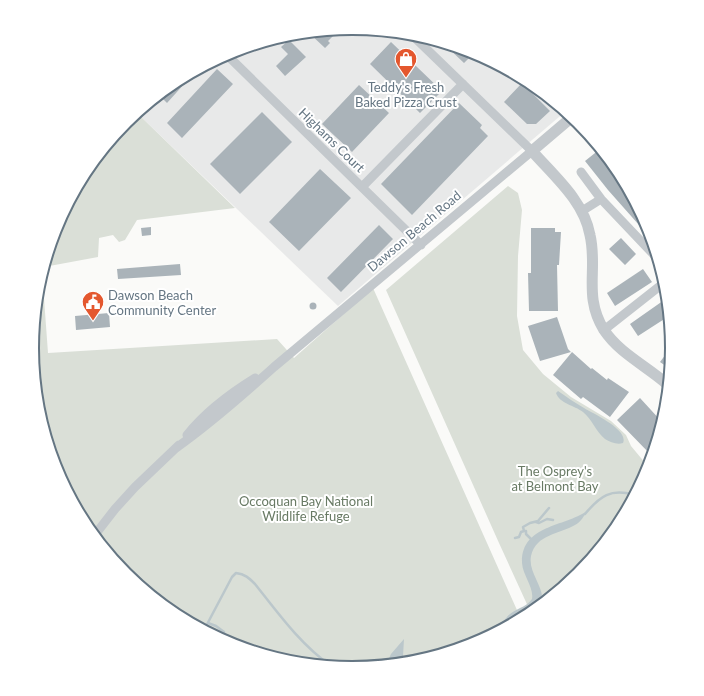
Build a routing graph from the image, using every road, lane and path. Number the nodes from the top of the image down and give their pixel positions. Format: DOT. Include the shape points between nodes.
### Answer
graph roads {
  1 [pos="420,43"];
  2 [pos="231,59"];
  3 [pos="463,84"];
  4 [pos="567,121"];
  5 [pos="532,151"];
  6 [pos="581,172"];
  7 [pos="362,187"];
  8 [pos="601,199"];
  9 [pos="582,211"];
  10 [pos="421,244"];
  11 [pos="649,249"];
  12 [pos="659,287"];
  13 [pos="604,330"];
  14 [pos="663,381"];
  15 [pos="98,531"];
  1 -- 3 [label="street"];
  2 -- 7 [label="street, Highams Court"];
  3 -- 5 [label="street"];
  3 -- 7 [label="street"];
  4 -- 5 [label="street, Dawson Beach Road"];
  5 -- 9 [label="street"];
  5 -- 10 [label="street, Dawson Beach Road"];
  6 -- 8 [label="street"];
  7 -- 10 [label="street, Highams Court"];
  8 -- 9 [label="street"];
  8 -- 11 [label="street"];
  9 -- 13 [label="street" via="589,227 592,245 592,300"];
  10 -- 15 [label="street, Dawson Beach Road" via="274,367 226,397 204,416 176,448 135,487"];
  12 -- 13 [label="street"];
  13 -- 14 [label="street" via="622,350"];
}
